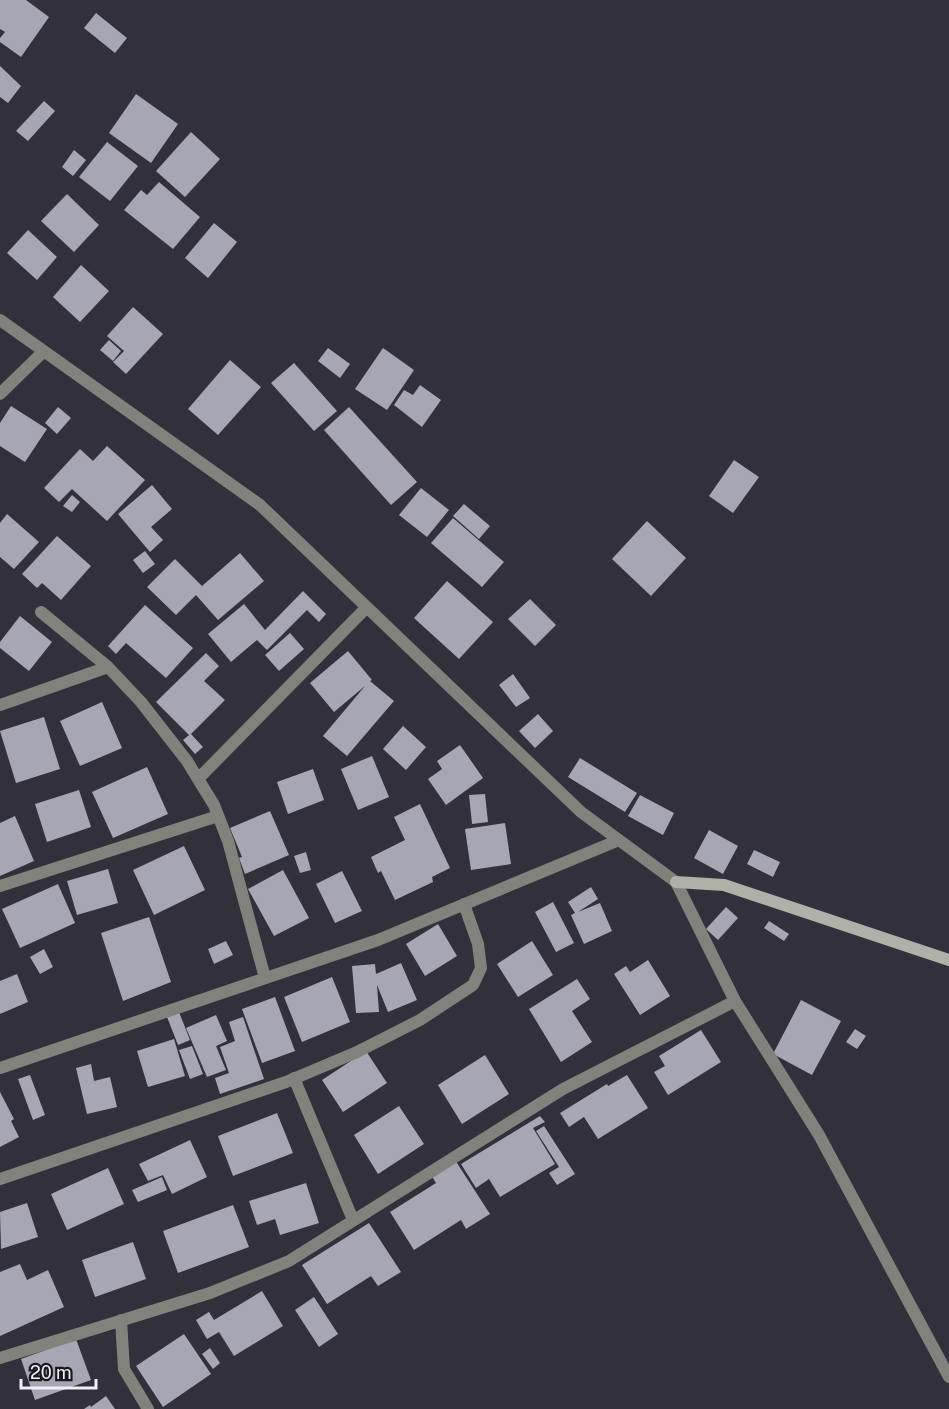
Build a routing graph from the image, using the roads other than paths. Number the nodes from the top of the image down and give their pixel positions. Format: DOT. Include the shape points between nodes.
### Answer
graph roads {
  1 [pos="0,320"];
  2 [pos="44,351"];
  3 [pos="0,394"];
  4 [pos="367,607"];
  5 [pos="41,612"];
  6 [pos="108,667"];
  7 [pos="0,705"];
  8 [pos="198,779"];
  9 [pos="218,816"];
  10 [pos="620,840"];
  11 [pos="676,882"];
  12 [pos="0,886"];
  13 [pos="464,904"];
  14 [pos="949,960"];
  15 [pos="265,978"];
  16 [pos="735,1001"];
  17 [pos="0,1068"];
  18 [pos="294,1078"];
  19 [pos="0,1179"];
  20 [pos="353,1220"];
  21 [pos="121,1320"];
  22 [pos="0,1358"];
  23 [pos="949,1377"];
  24 [pos="148,1409"];
  1 -- 2 [label="street"];
  2 -- 3 [label="street"];
  2 -- 4 [label="street" via="260,505"];
  4 -- 8 [label="street"];
  4 -- 10 [label="street" via="581,812"];
  5 -- 6 [label="street"];
  6 -- 7 [label="street"];
  6 -- 8 [label="street" via="141,702"];
  8 -- 9 [label="street"];
  9 -- 12 [label="street"];
  9 -- 15 [label="street"];
  10 -- 11 [label="street"];
  10 -- 13 [label="street"];
  11 -- 14 [label="street" via="724,885"];
  11 -- 16 [label="street"];
  13 -- 15 [label="street" via="378,940"];
  13 -- 18 [label="street" via="480,956 481,968 473,985 420,1020"];
  15 -- 17 [label="street"];
  16 -- 20 [label="street" via="563,1089"];
  16 -- 23 [label="street" via="819,1135"];
  18 -- 19 [label="street"];
  18 -- 20 [label="street"];
  20 -- 21 [label="street" via="289,1261 210,1293"];
  21 -- 22 [label="street"];
  21 -- 24 [label="street" via="124,1369"];
}
